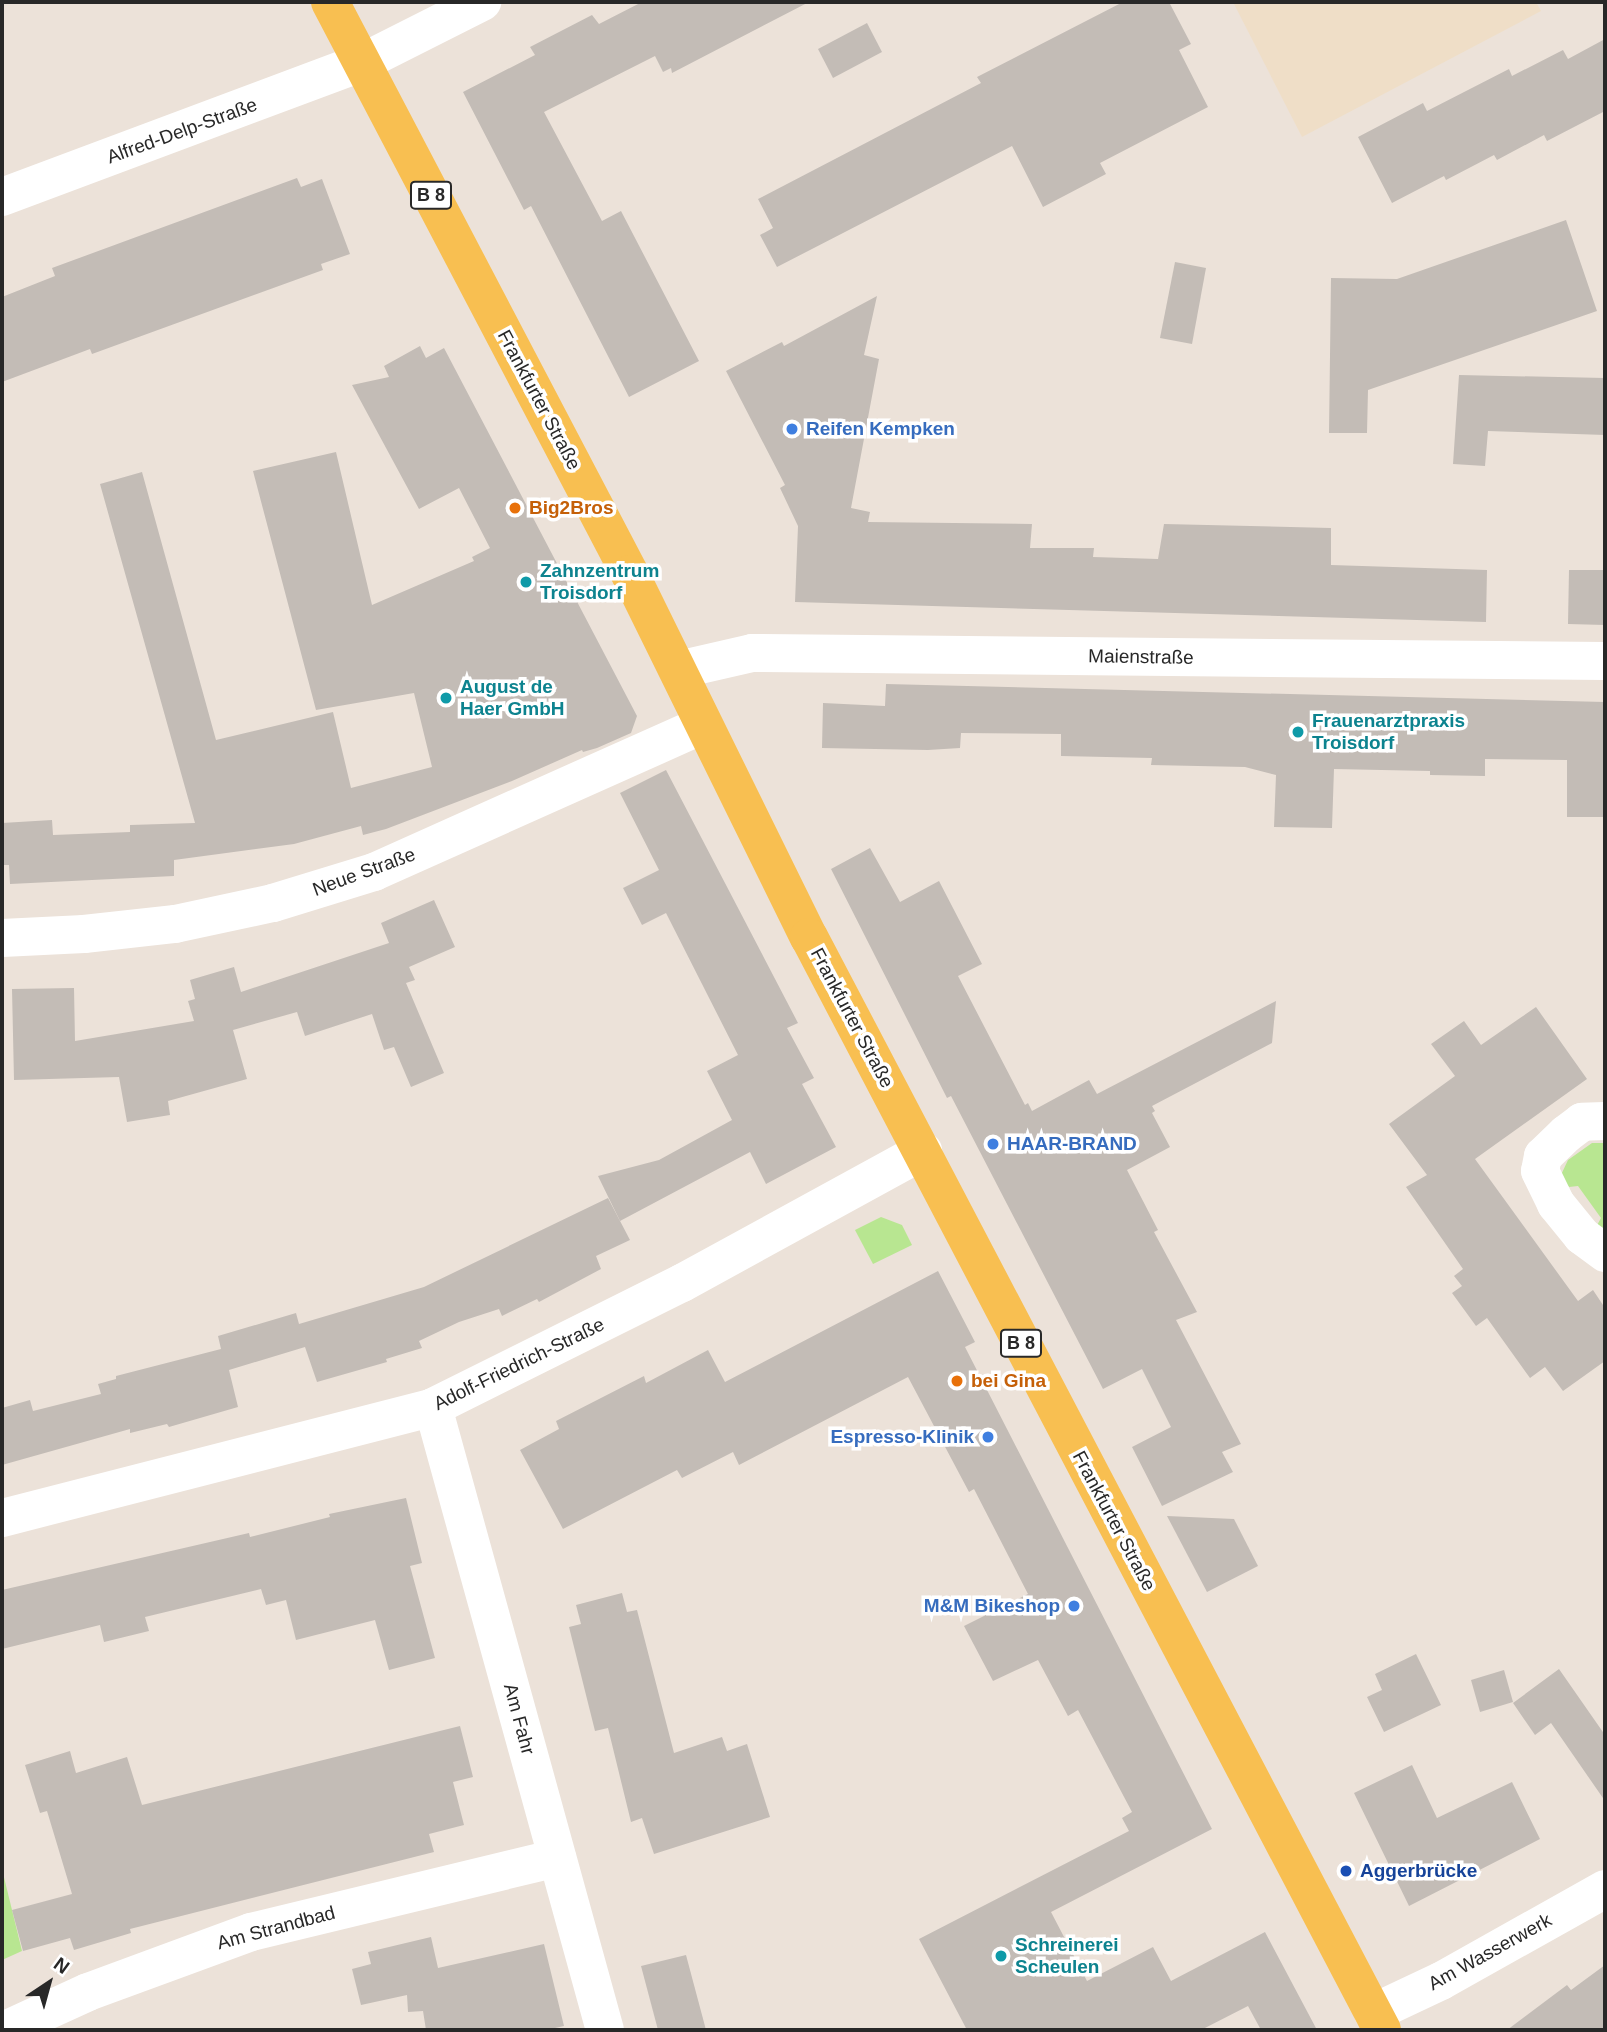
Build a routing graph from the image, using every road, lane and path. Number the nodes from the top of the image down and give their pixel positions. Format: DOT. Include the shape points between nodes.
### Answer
graph roads {
  1 [pos="330,2"];
  2 [pos="482,2"];
  3 [pos="361,63"];
  4 [pos="2,197"];
  5 [pos="1605,661"];
  6 [pos="678,670"];
  7 [pos="703,725"];
  8 [pos="2,938"];
  9 [pos="1605,1121"];
  10 [pos="923,1151"];
  11 [pos="1605,1253"];
  12 [pos="433,1407"];
  13 [pos="2,1518"];
  14 [pos="557,1858"];
  15 [pos="1605,1889"];
  16 [pos="1378,2021"];
  17 [pos="5,2030"];
  18 [pos="605,2030"];
  1 -- 3 [label="main road, Frankfurter Straße / B 8"];
  2 -- 3 [label="street, Alfred-Delp-Straße"];
  3 -- 4 [label="street, Alfred-Delp-Straße"];
  3 -- 6 [label="main road, Frankfurter Straße / B 8"];
  5 -- 6 [label="street, Maienstraße" via="752,653"];
  6 -- 7 [label="main road, Frankfurter Straße / B 8"];
  7 -- 8 [label="street, Neue Straße" via="374,872 273,903 175,924"];
  7 -- 10 [label="main road, Frankfurter Straße / B 8"];
  9 -- 11 [label="street" via="1582,1122 1566,1134 1544,1156 1540,1171 1556,1205 1592,1247"];
  10 -- 12 [label="street, Adolf-Friedrich-Straße" via="670,1290"];
  10 -- 16 [label="main road, Frankfurter Straße / B 8"];
  12 -- 13 [label="street, Adolf-Friedrich-Straße"];
  12 -- 14 [label="street, Am Fahr"];
  14 -- 17 [label="street, Am Strandbad" via="250,1932 88,1992"];
  14 -- 18 [label="street, Am Fahr"];
  15 -- 16 [label="street, Am Wasserwerk"];
}
